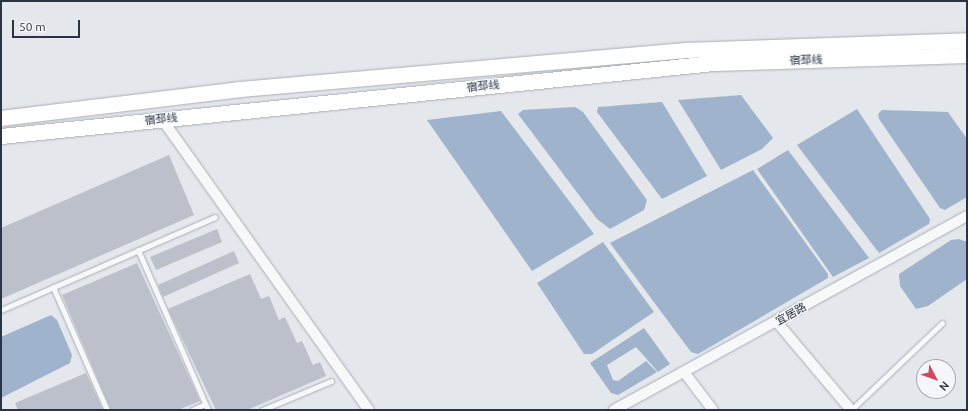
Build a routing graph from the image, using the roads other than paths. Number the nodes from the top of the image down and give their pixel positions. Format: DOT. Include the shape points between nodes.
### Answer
graph roads {
  1 [pos="967,40"];
  2 [pos="967,55"];
  3 [pos="1,118"];
  4 [pos="162,118"];
  5 [pos="1,136"];
  6 [pos="967,216"];
  7 [pos="215,217"];
  8 [pos="138,250"];
  9 [pos="53,287"];
  10 [pos="1,310"];
  11 [pos="776,321"];
  12 [pos="942,323"];
  13 [pos="684,372"];
  14 [pos="331,380"];
  15 [pos="205,404"];
  16 [pos="107,410"];
  17 [pos="192,410"];
  18 [pos="208,410"];
  19 [pos="262,410"];
  20 [pos="369,410"];
  21 [pos="614,410"];
  22 [pos="713,410"];
  23 [pos="851,410"];
  1 -- 3 [label="main road, 宿邳线" via="686,50 239,89"];
  2 -- 4 [label="main road, 宿邳线" via="714,63"];
  4 -- 5 [label="main road, 宿邳线"];
  4 -- 20 [label="street"];
  6 -- 11 [label="street, 宜居路"];
  7 -- 8 [label="lane"];
  8 -- 9 [label="lane"];
  8 -- 15 [label="lane"];
  9 -- 10 [label="lane"];
  9 -- 16 [label="lane"];
  11 -- 13 [label="street, 宜居路"];
  11 -- 23 [label="street"];
  12 -- 23 [label="lane"];
  13 -- 21 [label="street, 宜居路"];
  13 -- 22 [label="street"];
  14 -- 19 [label="lane"];
  15 -- 17 [label="lane"];
  15 -- 18 [label="lane"];
}
